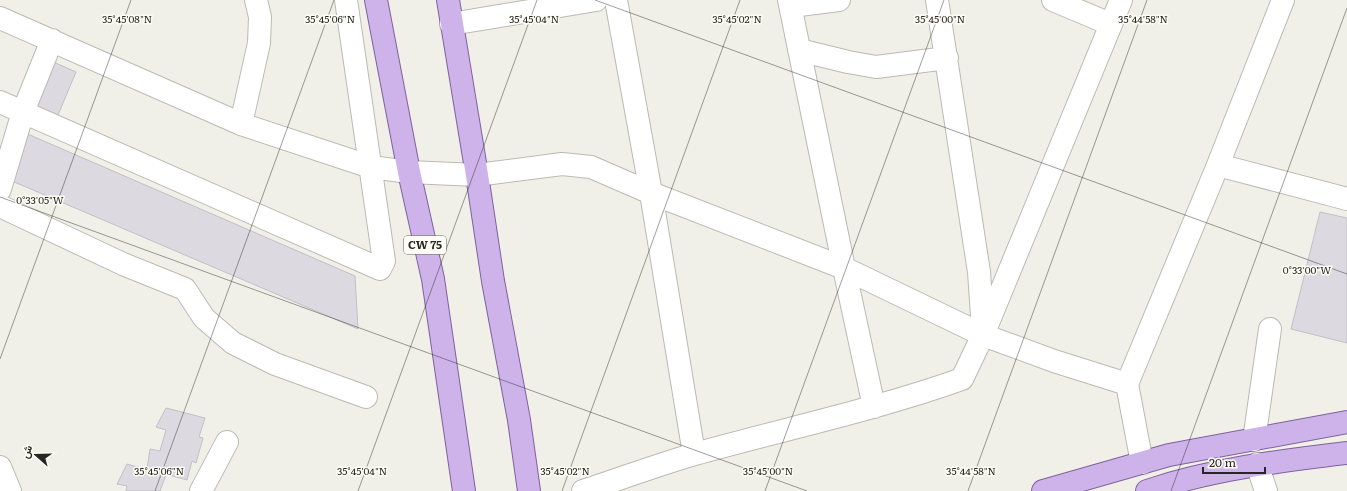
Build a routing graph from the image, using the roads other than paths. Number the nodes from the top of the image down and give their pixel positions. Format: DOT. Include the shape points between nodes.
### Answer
graph roads {
  1 [pos="256,0"];
  2 [pos="346,0"];
  3 [pos="376,0"];
  4 [pos="448,0"];
  5 [pos="595,0"];
  6 [pos="616,0"];
  7 [pos="839,0"];
  8 [pos="938,0"];
  9 [pos="1054,0"];
  10 [pos="1121,0"];
  11 [pos="1283,0"];
  12 [pos="790,3"];
  13 [pos="0,18"];
  14 [pos="452,24"];
  15 [pos="1110,24"];
  16 [pos="52,40"];
  17 [pos="800,50"];
  18 [pos="947,58"];
  19 [pos="0,102"];
  20 [pos="23,112"];
  21 [pos="241,124"];
  22 [pos="1218,165"];
  23 [pos="371,167"];
  24 [pos="409,172"];
  25 [pos="477,175"];
  26 [pos="0,190"];
  27 [pos="651,193"];
  28 [pos="1347,199"];
  29 [pos="0,206"];
  30 [pos="844,268"];
  31 [pos="1270,329"];
  32 [pos="983,335"];
  33 [pos="1127,384"];
  34 [pos="366,397"];
  35 [pos="874,407"];
  36 [pos="1347,422"];
  37 [pos="1254,440"];
  38 [pos="227,442"];
  39 [pos="1347,453"];
  40 [pos="694,454"];
  41 [pos="1142,463"];
  42 [pos="1257,464"];
  43 [pos="0,467"];
  44 [pos="10,491"];
  45 [pos="201,491"];
  46 [pos="464,491"];
  47 [pos="529,491"];
  48 [pos="583,491"];
  49 [pos="1043,491"];
  50 [pos="1147,491"];
  51 [pos="1266,491"];
  1 -- 21 [label="street" via="260,17 259,43"];
  2 -- 23 [label="street"];
  3 -- 24 [label="main road, CW 75"];
  4 -- 14 [label="main road"];
  5 -- 14 [label="street"];
  6 -- 27 [label="street"];
  7 -- 12 [label="street"];
  8 -- 18 [label="street"];
  9 -- 15 [label="street"];
  10 -- 15 [label="street"];
  11 -- 22 [label="street"];
  12 -- 17 [label="street"];
  13 -- 16 [label="street"];
  14 -- 25 [label="main road"];
  15 -- 32 [label="street"];
  16 -- 20 [label="street"];
  16 -- 21 [label="street"];
  17 -- 18 [label="street" via="876,67"];
  17 -- 30 [label="street"];
  18 -- 32 [label="street" via="979,272"];
  19 -- 20 [label="street"];
  20 -- 23 [label="street" via="380,269 384,261"];
  20 -- 26 [label="street"];
  21 -- 23 [label="street"];
  22 -- 28 [label="street"];
  22 -- 33 [label="street"];
  23 -- 24 [label="street"];
  24 -- 25 [label="street"];
  24 -- 46 [label="main road, CW 75" via="433,279"];
  25 -- 27 [label="street" via="562,164 591,167"];
  25 -- 47 [label="main road"];
  27 -- 30 [label="street"];
  27 -- 40 [label="street"];
  29 -- 34 [label="street" via="123,264 185,289 204,318 233,344 275,364"];
  30 -- 32 [label="street"];
  30 -- 35 [label="street"];
  31 -- 37 [label="street"];
  32 -- 33 [label="street"];
  32 -- 35 [label="street" via="962,379"];
  33 -- 41 [label="street"];
  35 -- 40 [label="street"];
  36 -- 37 [label="main road"];
  37 -- 41 [label="main road" via="1169,455"];
  38 -- 45 [label="street"];
  39 -- 42 [label="main road"];
  40 -- 48 [label="street"];
  41 -- 49 [label="main road"];
  42 -- 50 [label="main road" via="1178,481"];
  42 -- 51 [label="street"];
  43 -- 44 [label="street"];
}
